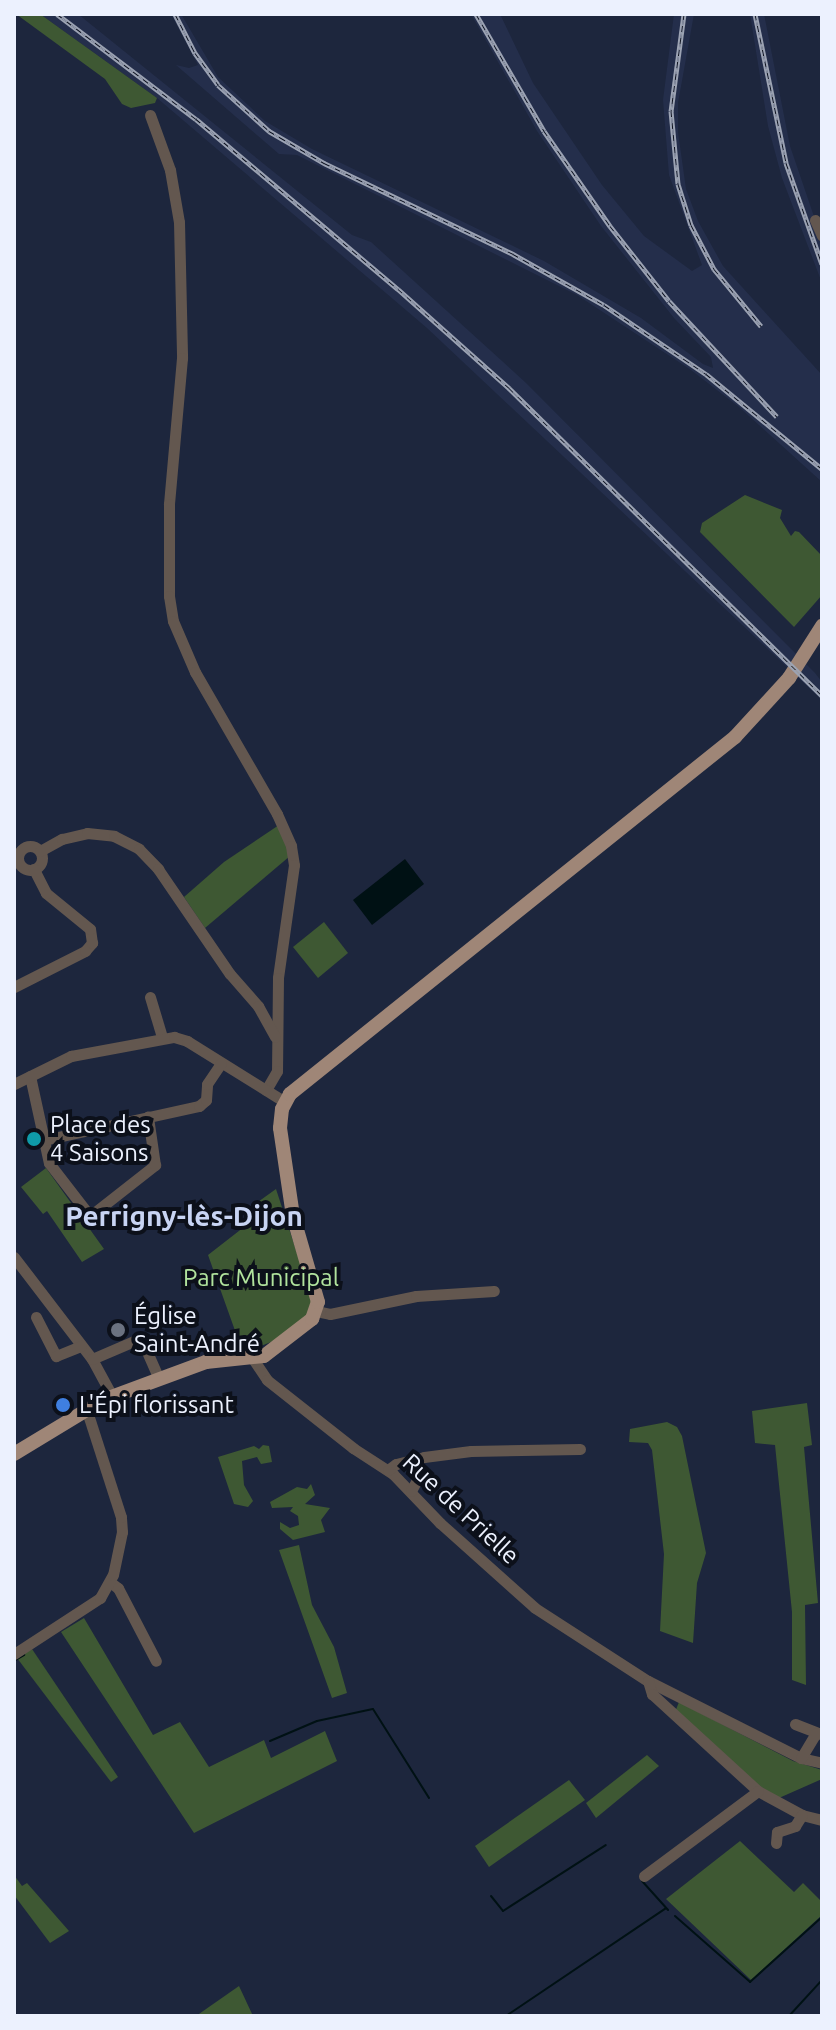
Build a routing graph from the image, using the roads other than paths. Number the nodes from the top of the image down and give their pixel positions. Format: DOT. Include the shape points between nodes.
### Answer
graph roads {
  1 [pos="150,115"];
  2 [pos="815,220"];
  3 [pos="822,236"];
  4 [pos="822,626"];
  5 [pos="813,648"];
  6 [pos="40,851"];
  7 [pos="17,859"];
  8 [pos="34,869"];
  9 [pos="14,987"];
  10 [pos="150,997"];
  11 [pos="162,1037"];
  12 [pos="277,1042"];
  13 [pos="221,1063"];
  14 [pos="30,1076"];
  15 [pos="14,1084"];
  16 [pos="266,1090"];
  17 [pos="285,1102"];
  18 [pos="148,1117"];
  19 [pos="44,1140"];
  20 [pos="14,1257"];
  21 [pos="494,1291"];
  22 [pos="316,1311"];
  23 [pos="36,1317"];
  24 [pos="81,1346"];
  25 [pos="92,1359"];
  26 [pos="253,1359"];
  27 [pos="159,1379"];
  28 [pos="112,1396"];
  29 [pos="86,1408"];
  30 [pos="580,1449"];
  31 [pos="14,1454"];
  32 [pos="412,1460"];
  33 [pos="388,1470"];
  34 [pos="411,1491"];
  35 [pos="110,1582"];
  36 [pos="14,1654"];
  37 [pos="156,1661"];
  38 [pos="648,1681"];
  39 [pos="795,1724"];
  40 [pos="819,1734"];
  41 [pos="801,1758"];
  42 [pos="822,1763"];
  43 [pos="758,1791"];
  44 [pos="802,1815"];
  45 [pos="822,1820"];
  46 [pos="776,1843"];
  47 [pos="644,1876"];
  1 -- 12 [label="street" via="170,170 179,222 182,358 169,504 170,601 187,656 291,846 294,865 278,978"];
  2 -- 3 [label="street"];
  4 -- 5 [label="main road"];
  5 -- 17 [label="main road" via="721,749 333,1057"];
  6 -- 7 [label="street" via="29,846"];
  6 -- 8 [label="street" via="41,861"];
  6 -- 12 [label="street" via="87,833 114,836 139,849 258,1006"];
  7 -- 8 [label="street"];
  8 -- 9 [label="street" via="46,893 90,929 92,943"];
  10 -- 11 [label="street"];
  11 -- 13 [label="street" via="180,1038"];
  11 -- 14 [label="street" via="71,1056"];
  12 -- 16 [label="street" via="277,1071"];
  13 -- 16 [label="street"];
  13 -- 18 [label="street" via="207,1084 204,1104"];
  14 -- 15 [label="street"];
  14 -- 19 [label="street"];
  16 -- 17 [label="street"];
  17 -- 22 [label="main road" via="280,1128 291,1207 317,1293"];
  18 -- 19 [label="street"];
  18 -- 19 [label="street" via="155,1165 93,1216 85,1213 51,1167"];
  20 -- 24 [label="street"];
  21 -- 22 [label="street" via="416,1296 330,1314"];
  22 -- 26 [label="main road" via="287,1340"];
  23 -- 24 [label="street" via="56,1356"];
  24 -- 25 [label="street"];
  25 -- 27 [label="street" via="141,1338"];
  25 -- 28 [label="street"];
  26 -- 27 [label="main road" via="206,1362"];
  26 -- 33 [label="street, Rue de Prielle" via="267,1380"];
  27 -- 28 [label="main road"];
  28 -- 29 [label="main road"];
  29 -- 31 [label="main road"];
  29 -- 35 [label="street" via="121,1517"];
  30 -- 32 [label="street" via="471,1451"];
  32 -- 33 [label="street"];
  32 -- 34 [label="street" via="418,1478"];
  33 -- 34 [label="street, Rue de Prielle"];
  34 -- 38 [label="street, Rue de Prielle" via="535,1608"];
  35 -- 36 [label="street" via="100,1598"];
  35 -- 37 [label="street"];
  38 -- 41 [label="street"];
  38 -- 43 [label="street" via="652,1694"];
  39 -- 40 [label="street"];
  40 -- 41 [label="street"];
  41 -- 42 [label="street"];
  43 -- 44 [label="street"];
  43 -- 47 [label="street"];
  44 -- 45 [label="street"];
  44 -- 46 [label="street" via="795,1826 777,1832"];
}
